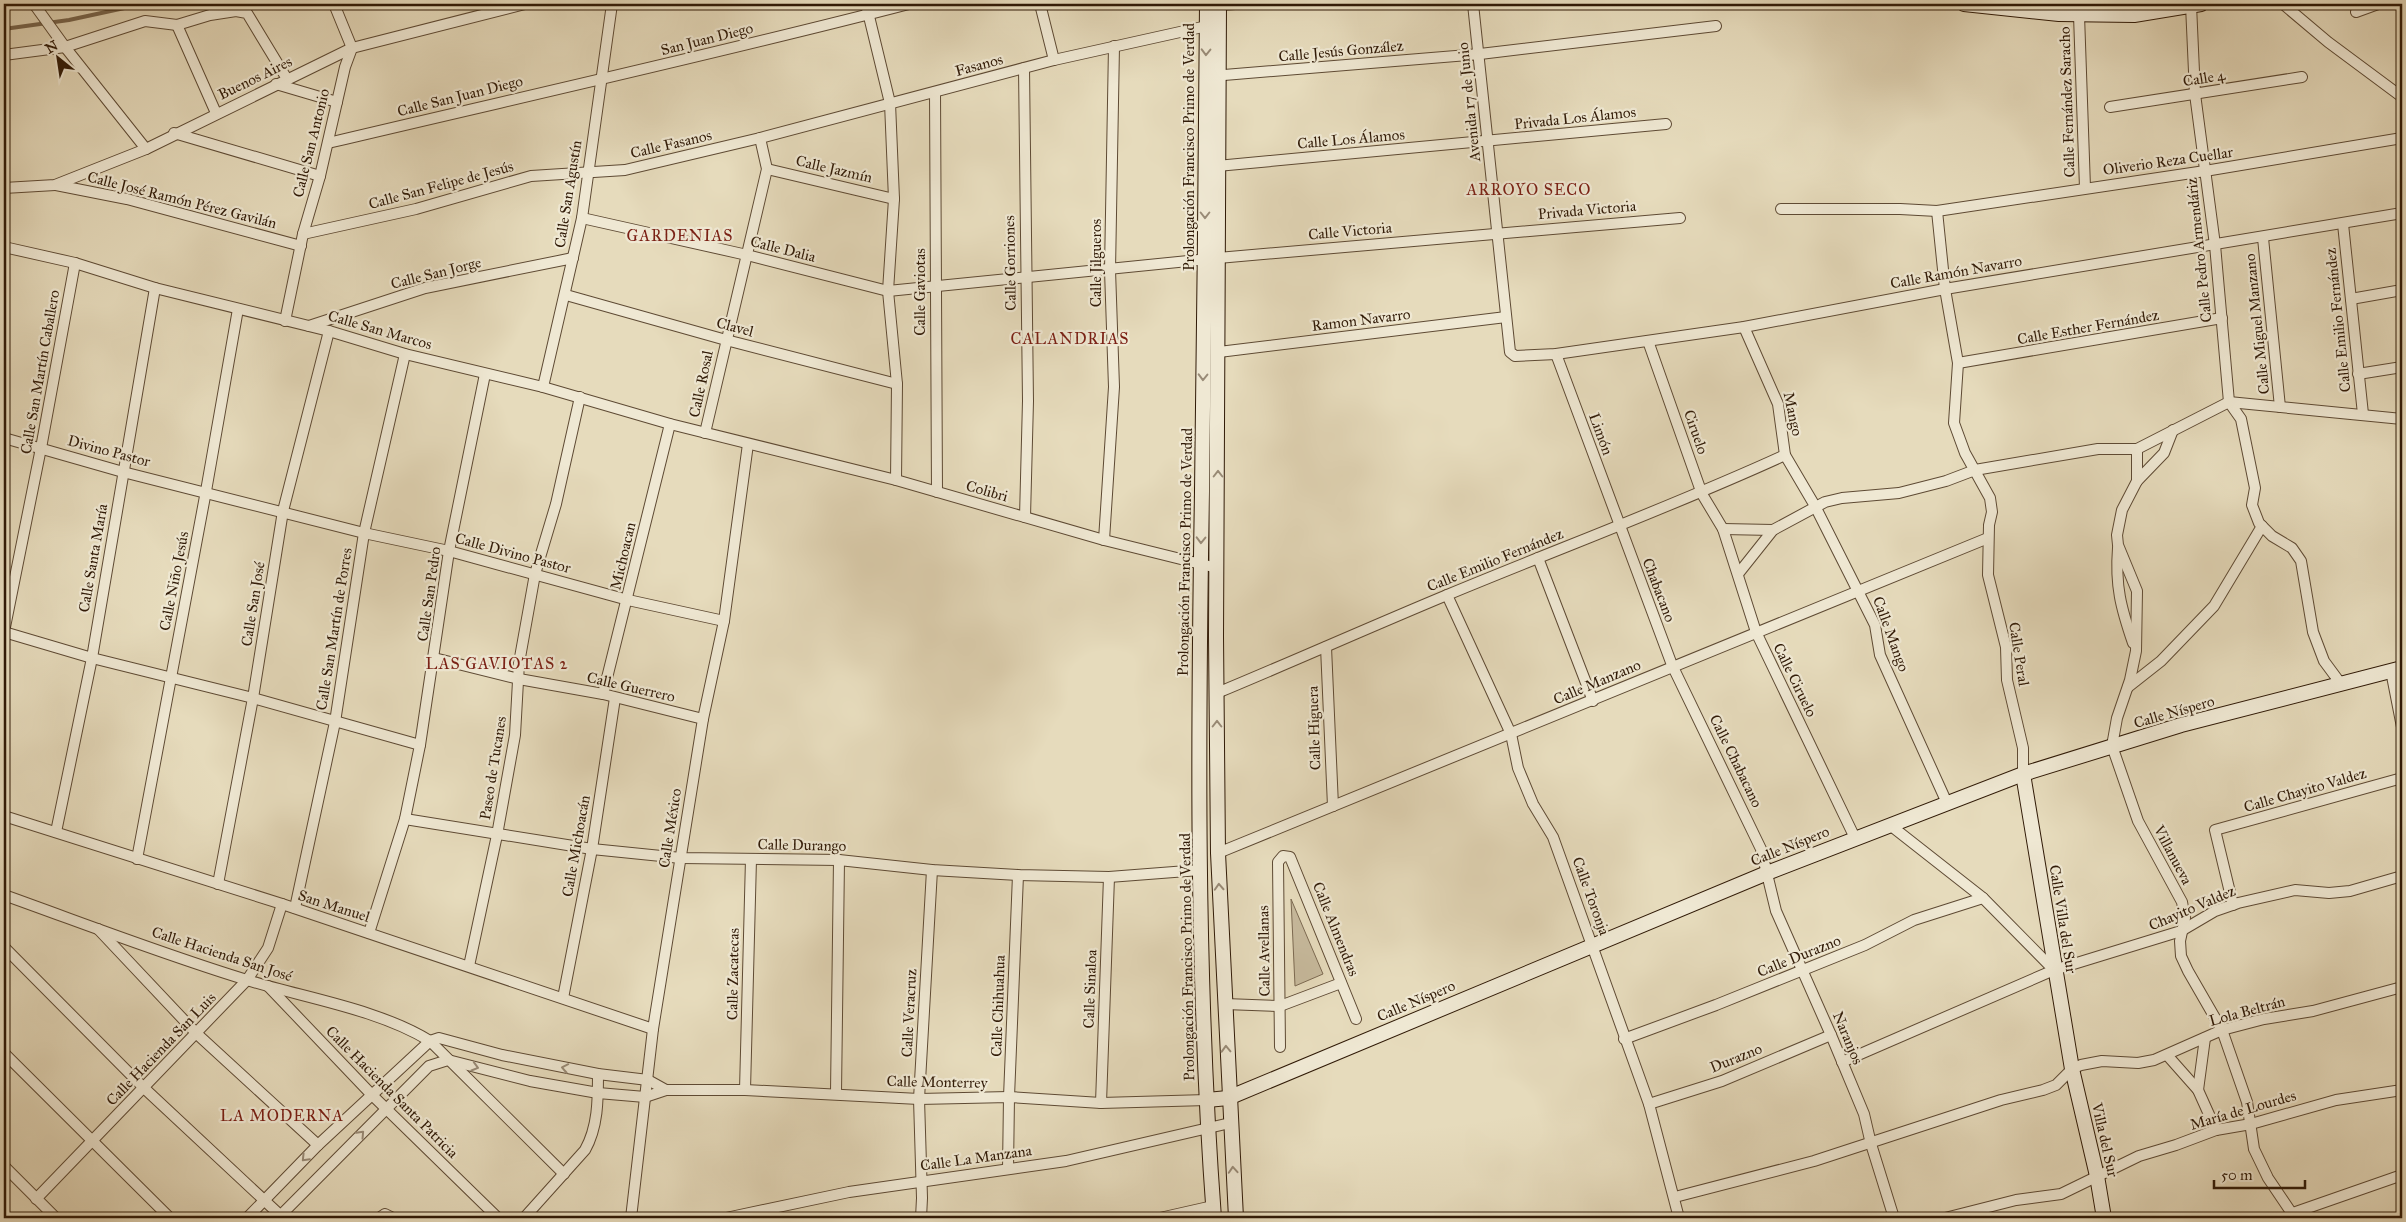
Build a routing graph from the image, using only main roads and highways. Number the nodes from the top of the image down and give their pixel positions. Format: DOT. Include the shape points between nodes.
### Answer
graph roads {
  1 [pos="1215,4"];
  2 [pos="1964,4"];
  3 [pos="2196,5"];
  4 [pos="2019,6"];
  5 [pos="1212,76"];
  6 [pos="1212,259"];
  7 [pos="2397,669"];
  8 [pos="2023,774"];
  9 [pos="2072,1070"];
  10 [pos="1228,1098"];
  11 [pos="1207,1100"];
  12 [pos="1214,1212"];
  13 [pos="1236,1218"];
  14 [pos="2104,1218"];
  1 -- 5 [label="main road, Prolongación Francisco Primo de Verdad"];
  1 -- 5 [label="main road, Prolongación Francisco Primo de Verdad, one-way" via="1207,26"];
  2 -- 4 [label="main road"];
  3 -- 4 [label="main road" via="2134,16 2079,15"];
  5 -- 6 [label="main road, Prolongación Francisco Primo de Verdad, one-way"];
  5 -- 6 [label="main road, Prolongación Francisco Primo de Verdad" via="1217,166"];
  10 -- 6 [label="main road, Prolongación Francisco Primo de Verdad, one-way" via="1218,853 1218,352"];
  6 -- 11 [label="main road, Prolongación Francisco Primo de Verdad, one-way" via="1201,564 1200,870"];
  7 -- 8 [label="main road, Calle Níspero" via="2182,725"];
  8 -- 9 [label="main road, Calle Villa del Sur"];
  8 -- 10 [label="main road, Calle Níspero" via="1767,873"];
  9 -- 14 [label="main road, Villa del Sur"];
  10 -- 11 [label="main road, Calle Níspero"];
  13 -- 10 [label="main road, Prolongación Francisco Primo de Verdad, one-way"];
  11 -- 12 [label="main road, Prolongación Francisco Primo de Verdad"];
}
